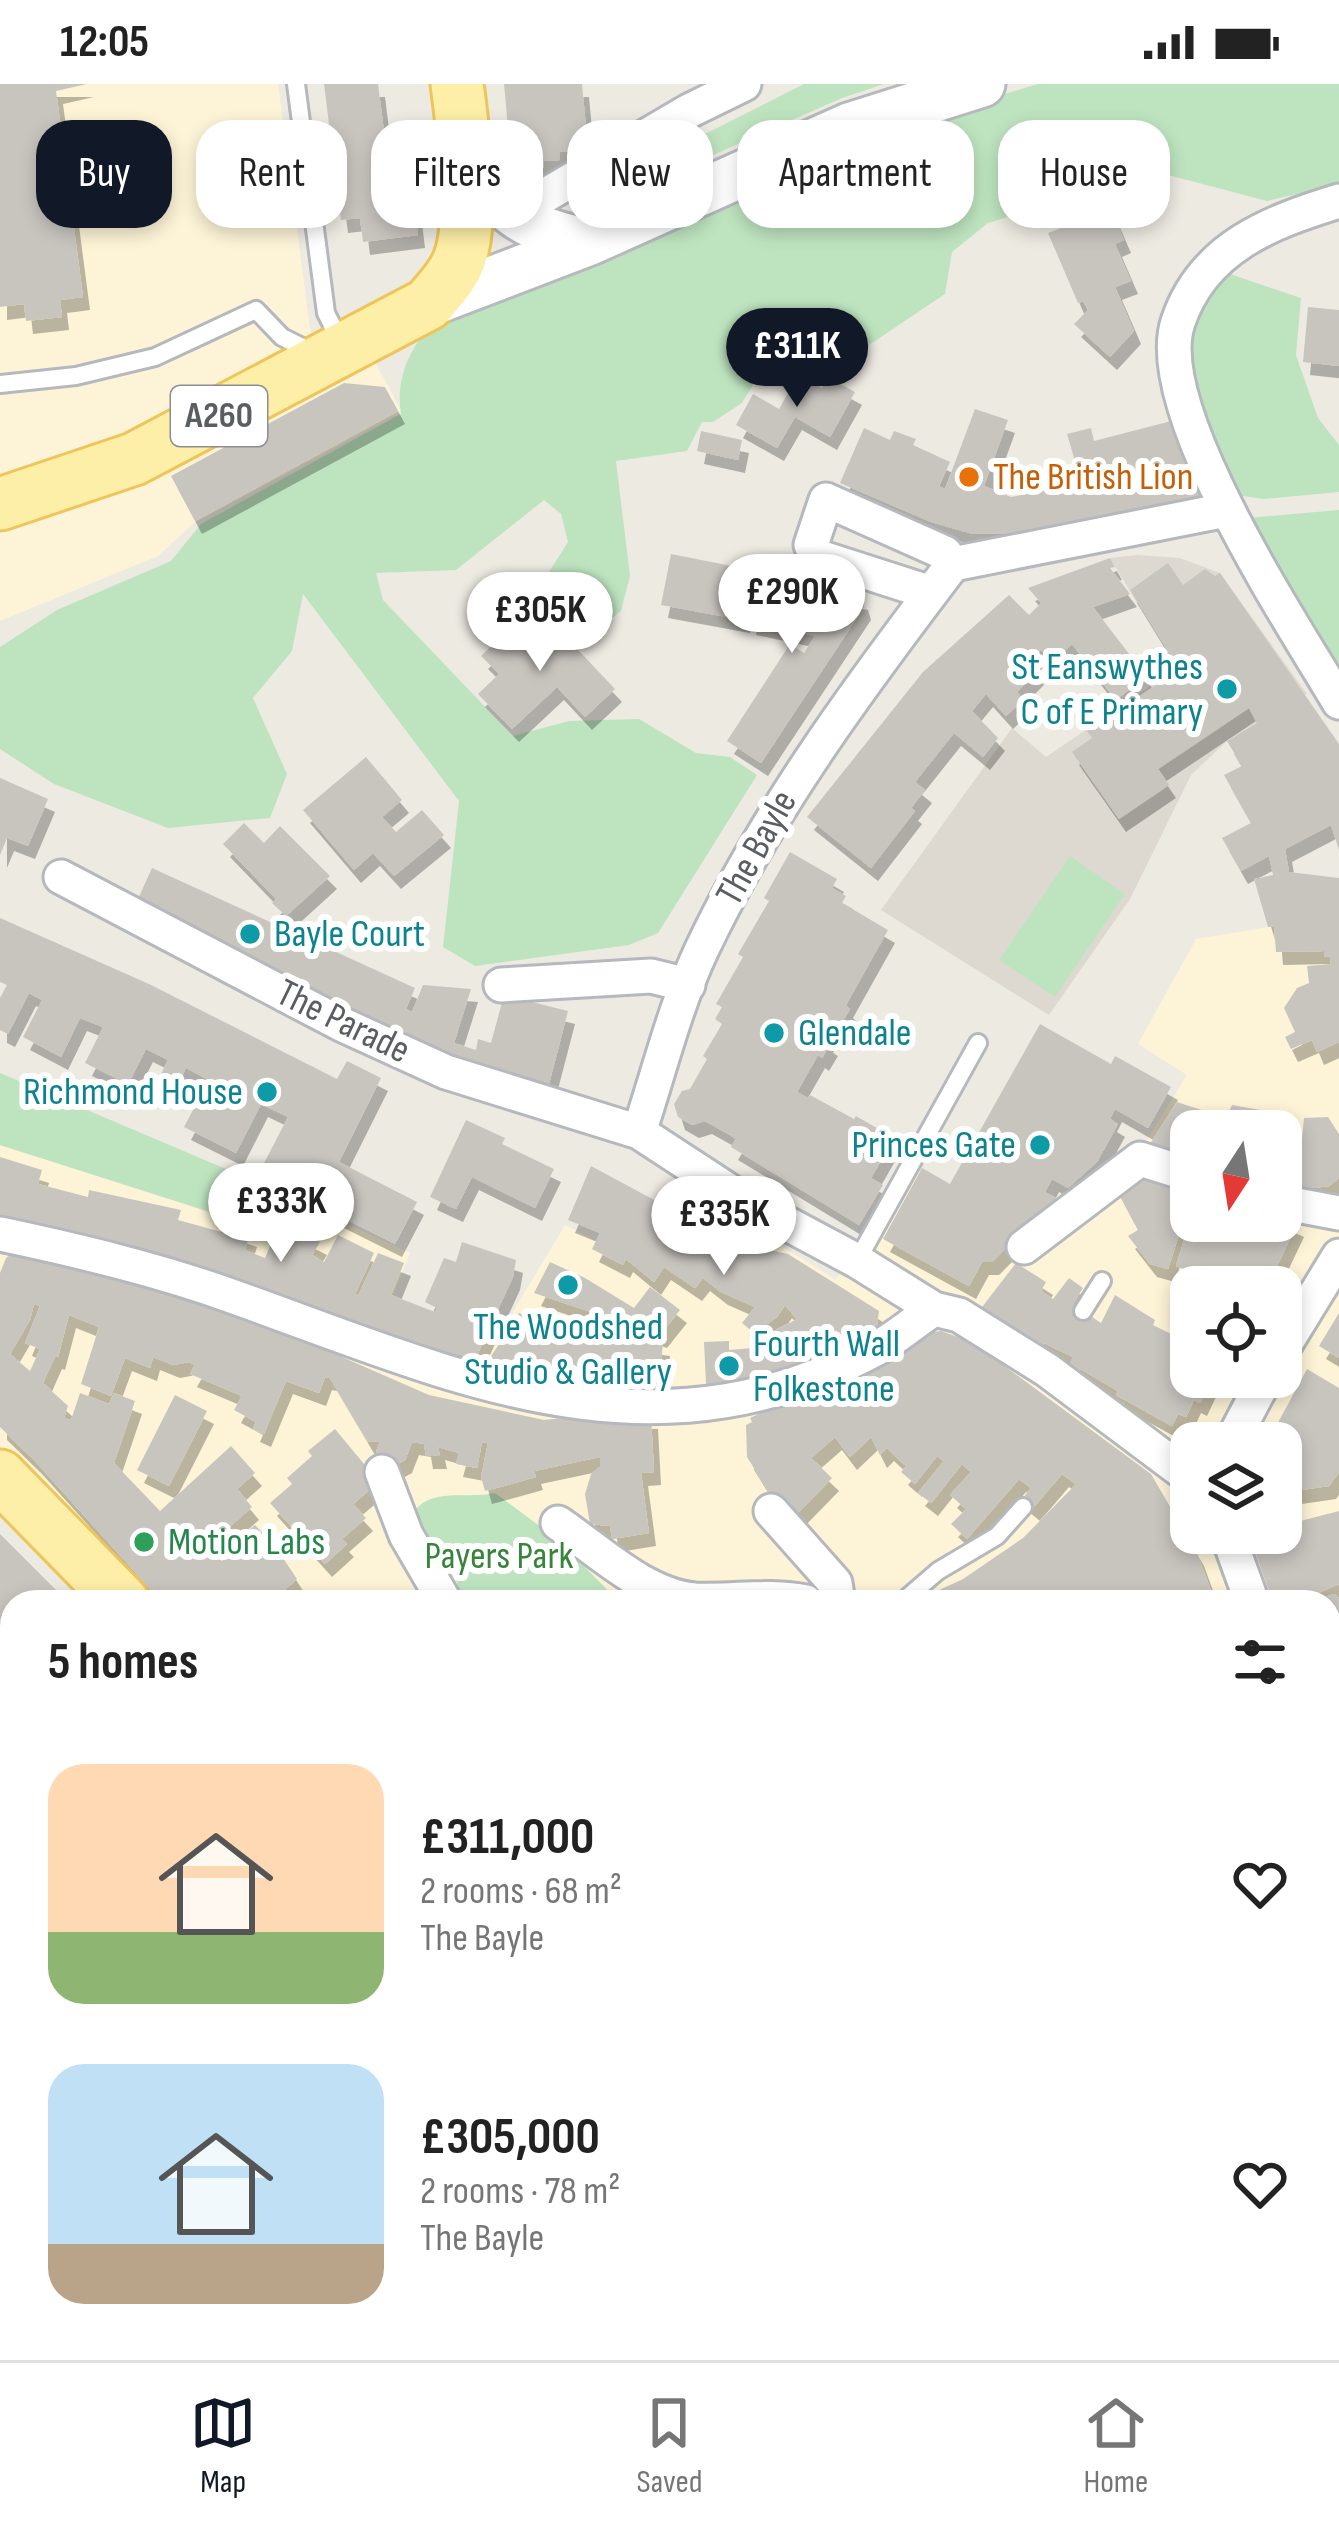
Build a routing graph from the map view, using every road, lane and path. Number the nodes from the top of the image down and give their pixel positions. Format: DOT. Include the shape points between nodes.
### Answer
graph roads {
  1 [pos="296,84"];
  2 [pos="458,84"];
  3 [pos="744,84"];
  4 [pos="982,84"];
  5 [pos="683,98"];
  6 [pos="462,120"];
  7 [pos="543,196"];
  8 [pos="1339,201"];
  9 [pos="461,228"];
  10 [pos="534,228"];
  11 [pos="590,242"];
  12 [pos="428,304"];
  13 [pos="329,356"];
  14 [pos="0,384"];
  15 [pos="0,504"];
  16 [pos="1226,510"];
  17 [pos="953,564"];
  18 [pos="931,593"];
  19 [pos="1339,702"];
  20 [pos="61,877"];
  21 [pos="501,985"];
  22 [pos="688,986"];
  23 [pos="978,1043"];
  24 [pos="640,1132"];
  25 [pos="1170,1168"];
  26 [pos="1302,1206"];
  27 [pos="1339,1213"];
  28 [pos="0,1234"];
  29 [pos="1024,1246"];
  30 [pos="1339,1256"];
  31 [pos="857,1261"];
  32 [pos="1102,1281"];
  33 [pos="934,1309"];
  34 [pos="1083,1311"];
  35 [pos="1302,1317"];
  36 [pos="1170,1460"];
  37 [pos="382,1472"];
  38 [pos="0,1476"];
  39 [pos="1023,1507"];
  40 [pos="772,1511"];
  41 [pos="558,1523"];
  42 [pos="1235,1554"];
  43 [pos="111,1590"];
  44 [pos="438,1590"];
  45 [pos="661,1590"];
  46 [pos="836,1590"];
  47 [pos="916,1590"];
  48 [pos="1248,1590"];
  1 -- 13 [label="lane"];
  2 -- 6 [label="main road, A260"];
  3 -- 5 [label="street"];
  4 -- 11 [label="street" via="849,126"];
  5 -- 7 [label="street"];
  8 -- 16 [label="street" via="1271,222 1224,252 1177,324 1173,364 1182,399"];
  9 -- 12 [label="main road, A260" via="459,262"];
  10 -- 11 [label="street"];
  11 -- 12 [label="street"];
  12 -- 13 [label="main road, A260"];
  13 -- 14 [label="lane" via="282,337 256,310 155,358"];
  13 -- 15 [label="main road, A260" via="134,459"];
  16 -- 17 [label="street"];
  16 -- 19 [label="street"];
  17 -- 18 [label="street, The Bayle"];
  17 -- 18 [label="street" via="945,553 826,500 811,545 816,556"];
  18 -- 22 [label="street, The Bayle" via="800,772"];
  20 -- 24 [label="street, The Parade" via="446,1072"];
  21 -- 22 [label="street" via="650,976"];
  22 -- 24 [label="street, The Bayle"];
  23 -- 31 [label="lane"];
  24 -- 31 [label="street, The Parade"];
  25 -- 29 [label="street" via="1140,1159"];
  26 -- 27 [label="street"];
  28 -- 33 [label="street" via="235,1297 470,1382 608,1407 725,1403 807,1380"];
  30 -- 35 [label="street"];
  31 -- 33 [label="street, The Parade"];
  32 -- 34 [label="lane"];
  33 -- 36 [label="street, The Parade" via="1053,1360"];
  37 -- 44 [label="street"];
  38 -- 43 [label="main road"];
  39 -- 47 [label="lane" via="997,1536"];
  40 -- 46 [label="street"];
  41 -- 45 [label="street"];
  42 -- 48 [label="street"];
}
